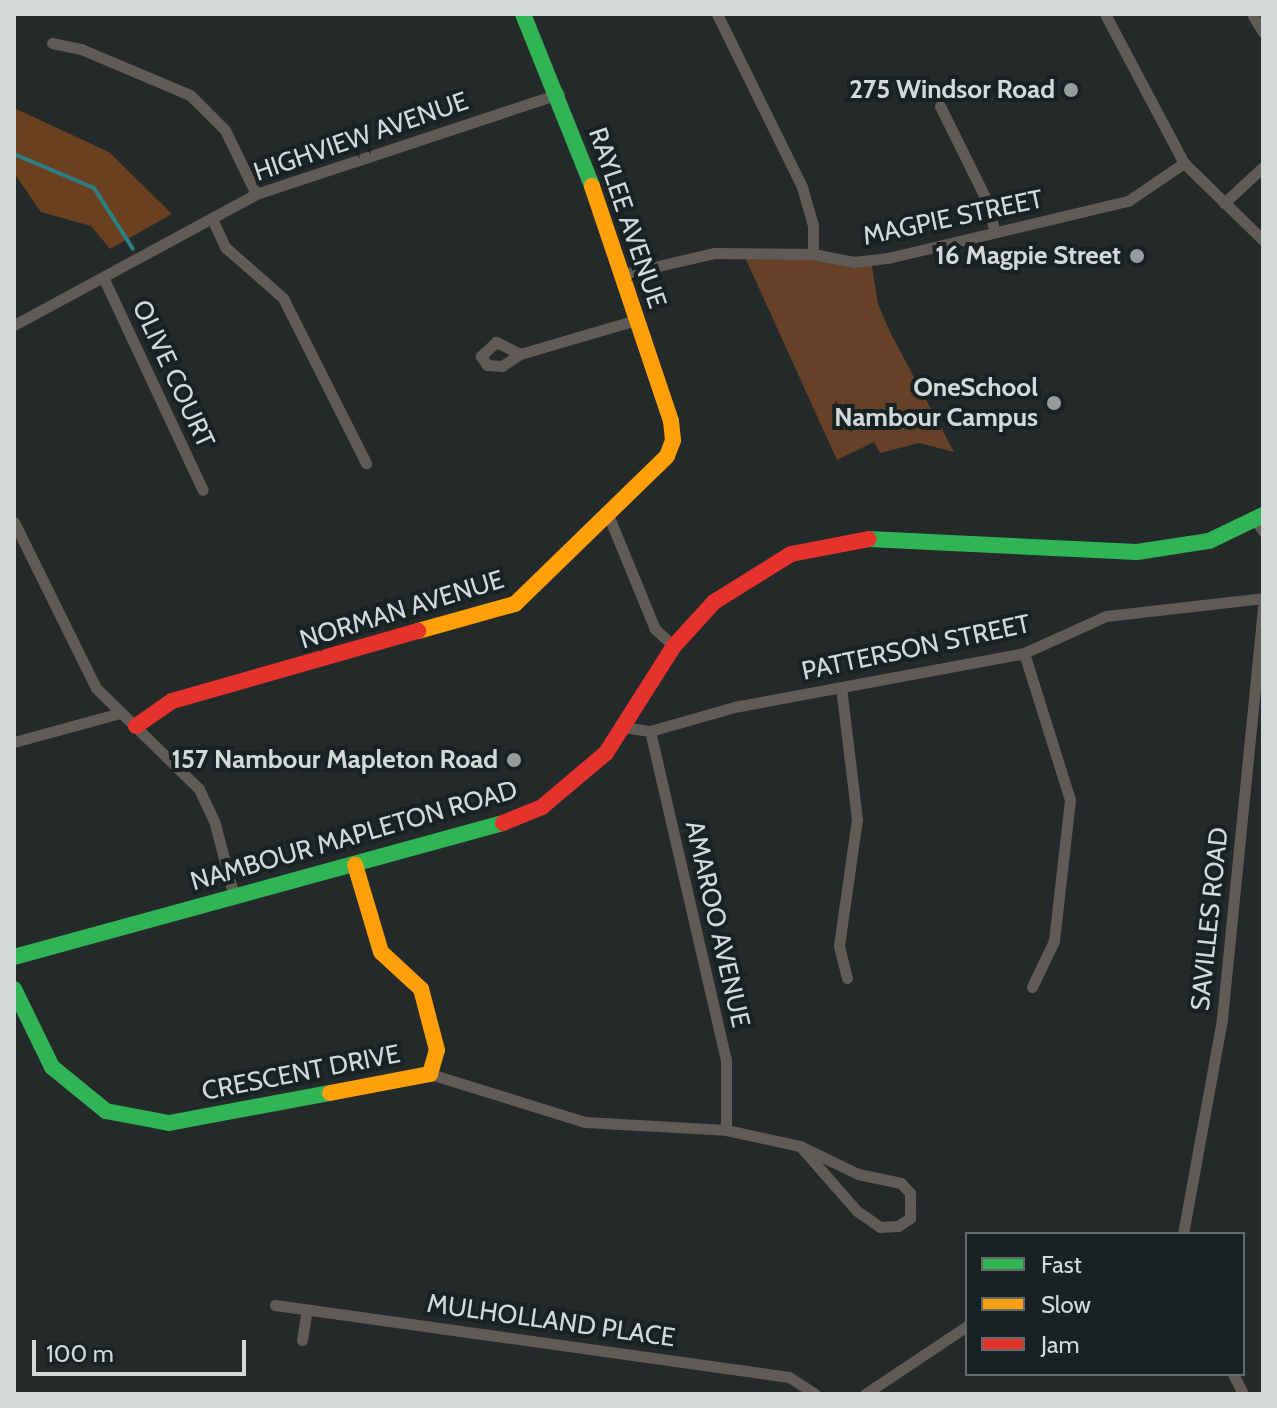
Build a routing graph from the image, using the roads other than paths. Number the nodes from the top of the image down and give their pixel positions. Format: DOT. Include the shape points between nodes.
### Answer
graph roads {
  1 [pos="523,14"];
  2 [pos="717,14"];
  3 [pos="1105,14"];
  4 [pos="1252,14"];
  5 [pos="1263,32"];
  6 [pos="52,43"];
  7 [pos="559,94"];
  8 [pos="940,106"];
  9 [pos="1184,163"];
  10 [pos="1263,167"];
  11 [pos="256,194"];
  12 [pos="1224,203"];
  13 [pos="213,221"];
  14 [pos="995,232"];
  15 [pos="1263,240"];
  16 [pos="813,254"];
  17 [pos="624,274"];
  18 [pos="103,277"];
  19 [pos="636,320"];
  20 [pos="14,325"];
  21 [pos="520,354"];
  22 [pos="673,440"];
  23 [pos="366,463"];
  24 [pos="203,490"];
  25 [pos="609,517"];
  26 [pos="14,522"];
  27 [pos="1261,522"];
  28 [pos="1263,598"];
  29 [pos="1263,606"];
  30 [pos="674,646"];
  31 [pos="1024,653"];
  32 [pos="841,687"];
  33 [pos="120,713"];
  34 [pos="136,726"];
  35 [pos="624,727"];
  36 [pos="650,731"];
  37 [pos="14,742"];
  38 [pos="355,865"];
  39 [pos="234,896"];
  40 [pos="14,957"];
  41 [pos="847,978"];
  42 [pos="1032,987"];
  43 [pos="14,989"];
  44 [pos="430,1074"];
  45 [pos="726,1130"];
  46 [pos="800,1146"];
  47 [pos="1183,1232"];
  48 [pos="275,1305"];
  49 [pos="307,1310"];
  50 [pos="965,1327"];
  51 [pos="302,1340"];
  52 [pos="1234,1376"];
  53 [pos="815,1394"];
  54 [pos="865,1394"];
  55 [pos="1243,1394"];
  1 -- 7 [label="street, RAYLEE AVENUE"];
  2 -- 16 [label="street" via="802,187 813,225"];
  3 -- 9 [label="street"];
  4 -- 5 [label="street"];
  6 -- 11 [label="street" via="81,49 190,95 225,130"];
  7 -- 11 [label="street, HIGHVIEW AVENUE"];
  7 -- 17 [label="street, RAYLEE AVENUE"];
  8 -- 14 [label="street" via="986,199"];
  9 -- 12 [label="street"];
  9 -- 14 [label="street, MAGPIE STREET" via="1128,201"];
  10 -- 12 [label="street"];
  11 -- 13 [label="street, HIGHVIEW AVENUE"];
  12 -- 15 [label="street"];
  13 -- 18 [label="street, HIGHVIEW AVENUE"];
  13 -- 23 [label="street" via="225,247 283,298"];
  14 -- 16 [label="street, MAGPIE STREET" via="888,258 854,262"];
  16 -- 17 [label="street, MAGPIE STREET" via="714,253"];
  17 -- 19 [label="street, RAYLEE AVENUE"];
  18 -- 20 [label="street, HIGHVIEW AVENUE"];
  18 -- 24 [label="street, OLIVE COURT"];
  19 -- 21 [label="street"];
  19 -- 22 [label="street, RAYLEE AVENUE"];
  22 -- 25 [label="street, NORMAN AVENUE" via="660,466"];
  25 -- 30 [label="street" via="655,629"];
  25 -- 34 [label="street, NORMAN AVENUE" via="515,604 172,701"];
  26 -- 33 [label="street" via="96,688"];
  27 -- 30 [label="street, NAMBOUR MAPLETON ROAD" via="1209,541 1137,552 881,539 811,548 775,561 725,593"];
  28 -- 31 [label="street, PATTERSON STREET" via="1106,616"];
  29 -- 47 [label="street, SAVILLES ROAD" via="1222,1019"];
  30 -- 35 [label="street, NAMBOUR MAPLETON ROAD"];
  31 -- 32 [label="street, PATTERSON STREET"];
  31 -- 42 [label="street" via="1070,800 1054,941"];
  32 -- 36 [label="street, PATTERSON STREET" via="734,707"];
  32 -- 41 [label="street" via="857,819 839,946"];
  33 -- 34 [label="street"];
  33 -- 37 [label="street"];
  34 -- 39 [label="street" via="199,789 209,806"];
  35 -- 36 [label="street, PATTERSON STREET"];
  35 -- 38 [label="street, NAMBOUR MAPLETON ROAD" via="591,770 542,807 495,826"];
  36 -- 45 [label="street, AMAROO AVENUE" via="726,1059"];
  38 -- 39 [label="street, NAMBOUR MAPLETON ROAD"];
  38 -- 44 [label="street, CRESCENT DRIVE" via="381,952 421,989 437,1050"];
  39 -- 40 [label="street, NAMBOUR MAPLETON ROAD"];
  43 -- 44 [label="street, CRESCENT DRIVE" via="52,1067 106,1111 169,1123"];
  44 -- 45 [label="street" via="585,1122"];
  45 -- 46 [label="street"];
  46 -- 46 [label="street" via="858,1174 901,1183 910,1193 910,1218 898,1226 880,1227 857,1211"];
  48 -- 49 [label="street, MULHOLLAND PLACE"];
  49 -- 51 [label="street"];
  49 -- 53 [label="street, MULHOLLAND PLACE" via="789,1377"];
  50 -- 54 [label="street"];
  52 -- 55 [label="street"];
}
